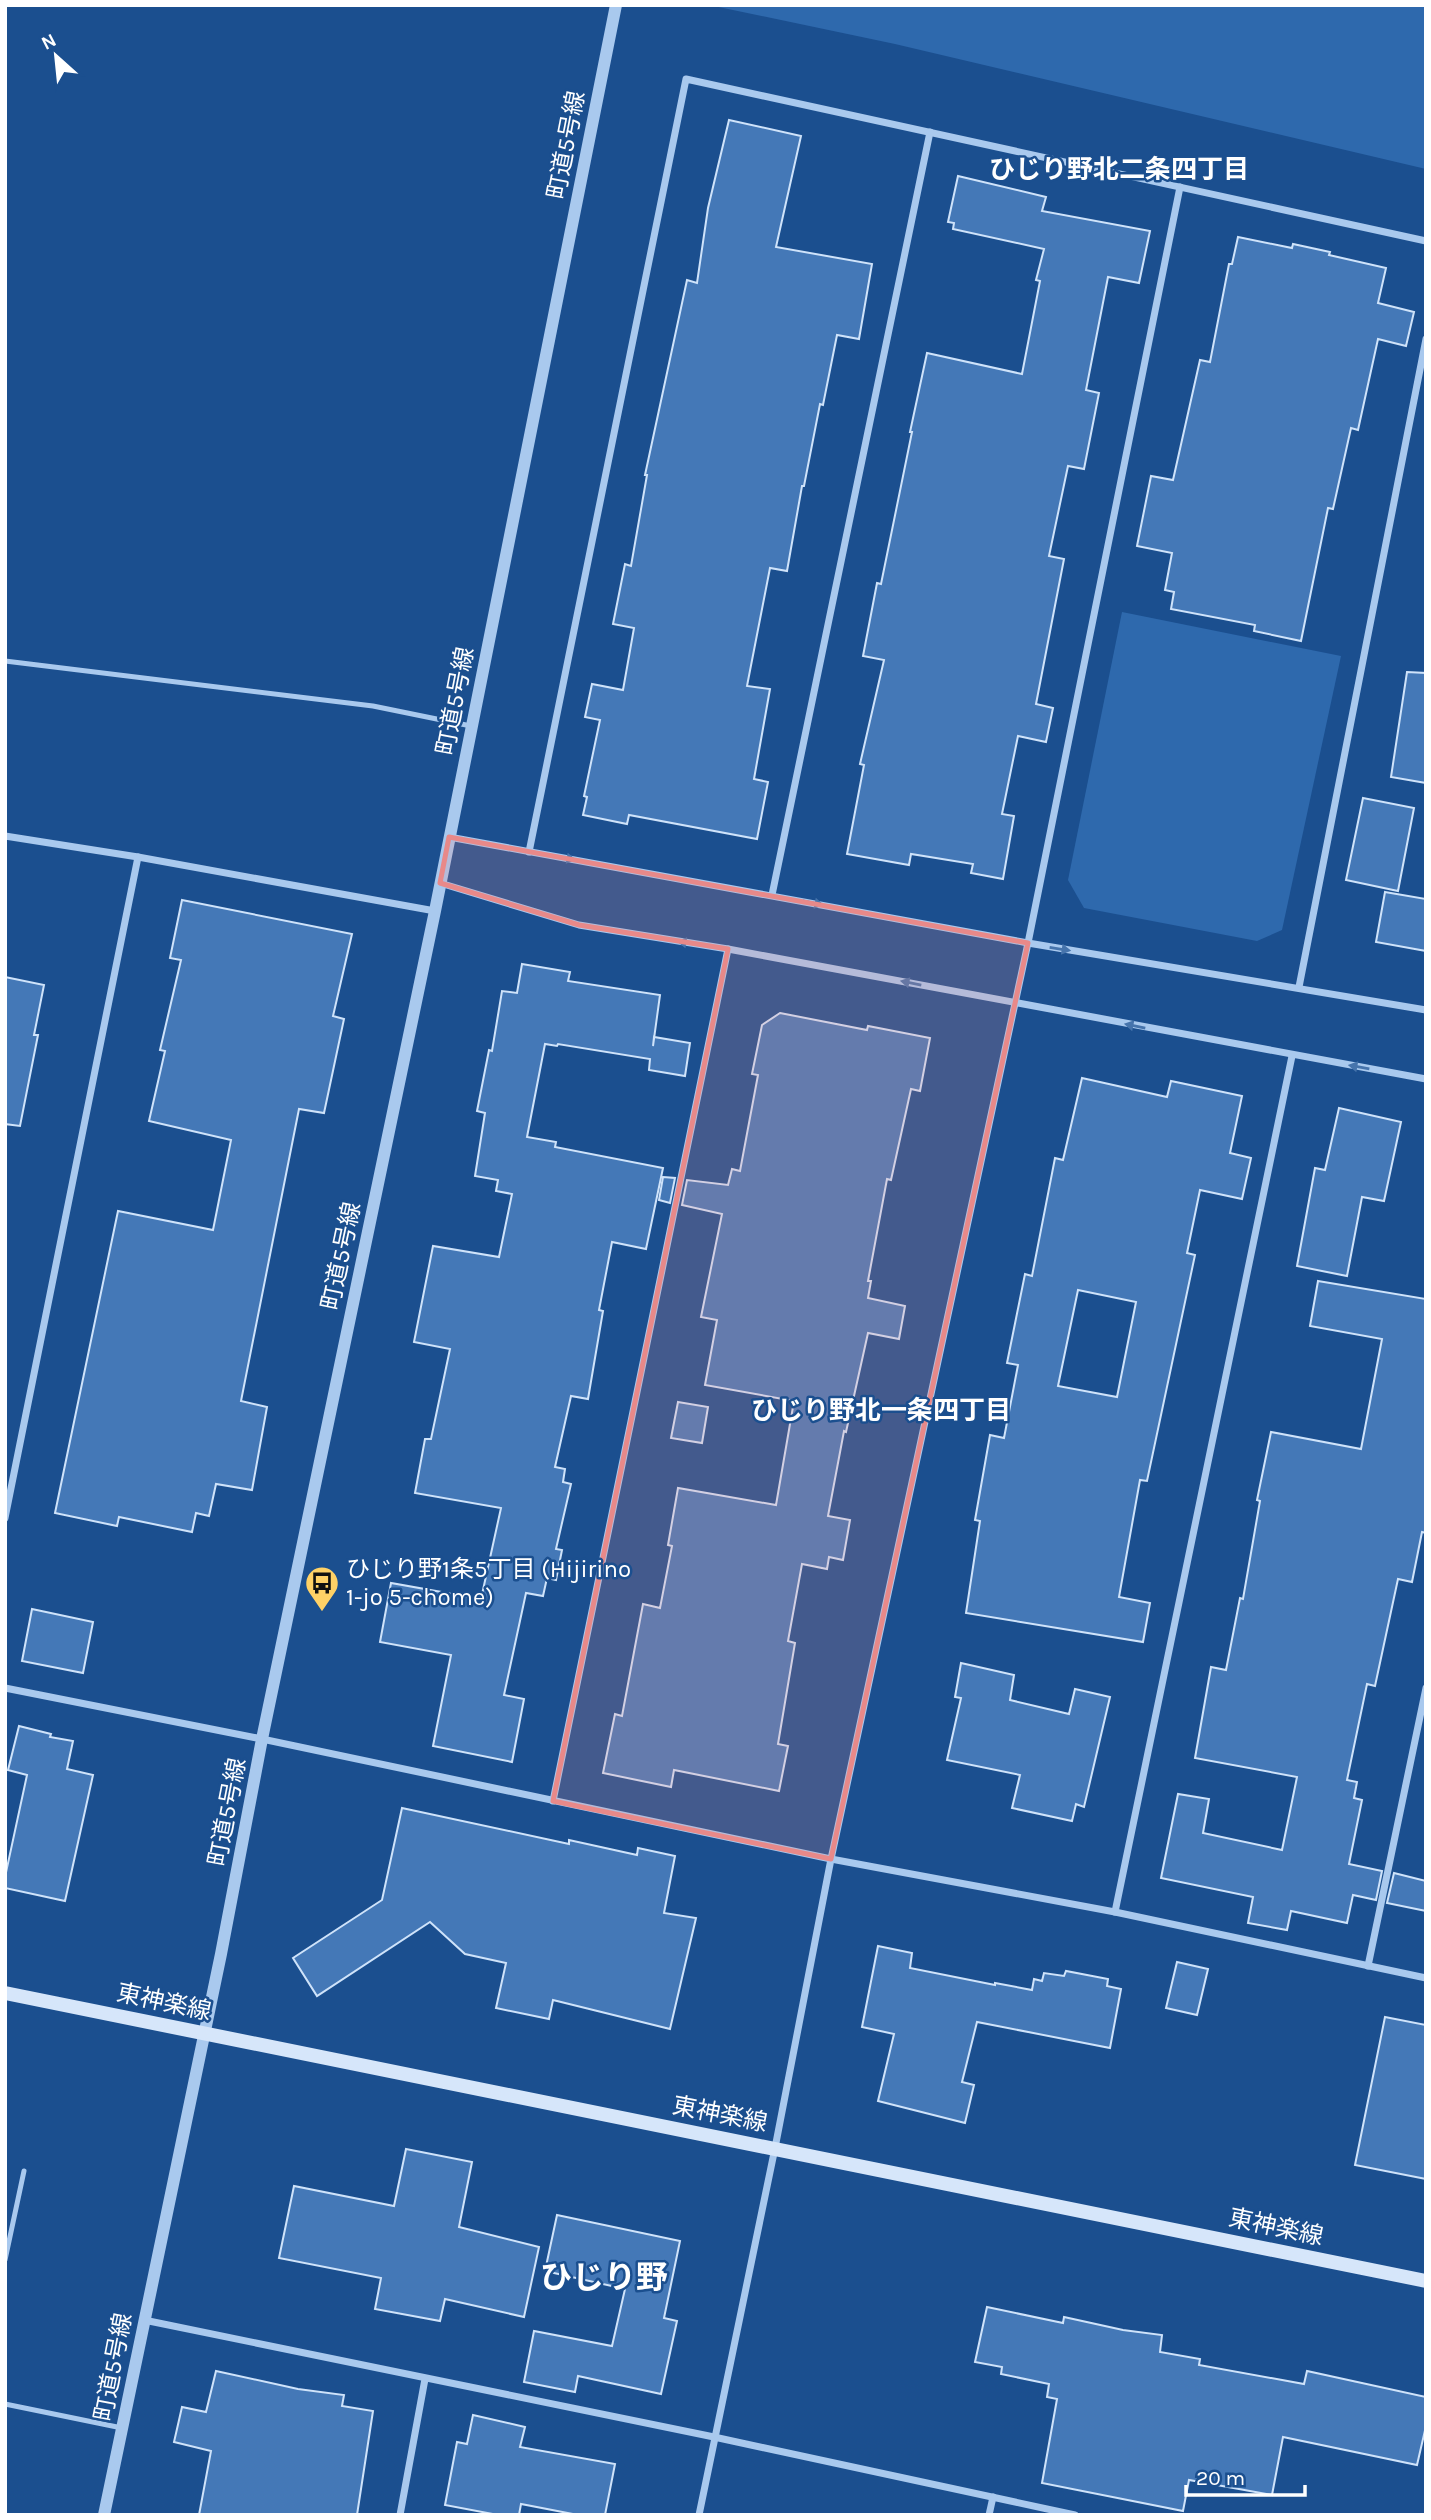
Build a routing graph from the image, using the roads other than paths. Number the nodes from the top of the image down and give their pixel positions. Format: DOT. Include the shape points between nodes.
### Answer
graph roads {
  1 [pos="616,5"];
  2 [pos="930,132"];
  3 [pos="1180,187"];
  4 [pos="1426,241"];
  5 [pos="1426,339"];
  6 [pos="5,661"];
  7 [pos="471,726"];
  8 [pos="5,836"];
  9 [pos="449,837"];
  10 [pos="530,852"];
  11 [pos="138,857"];
  12 [pos="440,883"];
  13 [pos="772,895"];
  14 [pos="435,911"];
  15 [pos="1028,943"];
  16 [pos="728,949"];
  17 [pos="1299,987"];
  18 [pos="1013,1002"];
  19 [pos="1426,1010"];
  20 [pos="1292,1056"];
  21 [pos="1426,1079"];
  22 [pos="5,1518"];
  23 [pos="5,1688"];
  24 [pos="1426,1688"];
  25 [pos="262,1739"];
  26 [pos="553,1801"];
  27 [pos="831,1859"];
  28 [pos="1115,1912"];
  29 [pos="1368,1966"];
  30 [pos="1426,1978"];
  31 [pos="5,1993"];
  32 [pos="204,2034"];
  33 [pos="775,2148"];
  34 [pos="24,2171"];
  35 [pos="5,2260"];
  36 [pos="1426,2281"];
  37 [pos="144,2319"];
  38 [pos="425,2379"];
  39 [pos="5,2404"];
  40 [pos="122,2428"];
  41 [pos="715,2437"];
  42 [pos="993,2497"];
  43 [pos="104,2515"];
  44 [pos="400,2515"];
  45 [pos="699,2515"];
  46 [pos="989,2515"];
  47 [pos="1075,2515"];
  1 -- 7 [label="street, 町道5号線"];
  2 -- 3 [label="street"];
  2 -- 10 [label="street" via="686,79"];
  2 -- 13 [label="street"];
  3 -- 4 [label="street"];
  3 -- 15 [label="street"];
  5 -- 17 [label="street"];
  6 -- 7 [label="lane" via="373,706"];
  7 -- 9 [label="street, 町道5号線"];
  8 -- 11 [label="street"];
  9 -- 10 [label="street"];
  9 -- 12 [label="street, 町道5号線"];
  10 -- 13 [label="street, one-way"];
  11 -- 14 [label="street"];
  11 -- 22 [label="street"];
  12 -- 14 [label="street, 町道5号線"];
  16 -- 12 [label="street, one-way" via="579,925"];
  13 -- 15 [label="street, one-way"];
  14 -- 25 [label="street, 町道5号線"];
  15 -- 17 [label="street, one-way"];
  15 -- 18 [label="street"];
  18 -- 16 [label="street, one-way"];
  16 -- 26 [label="street"];
  17 -- 19 [label="street"];
  20 -- 18 [label="street, one-way"];
  18 -- 27 [label="street"];
  21 -- 20 [label="street, one-way"];
  20 -- 28 [label="street"];
  23 -- 25 [label="street"];
  24 -- 29 [label="street"];
  25 -- 26 [label="street"];
  25 -- 32 [label="street, 町道5号線"];
  26 -- 27 [label="street"];
  27 -- 28 [label="street"];
  27 -- 33 [label="street"];
  28 -- 29 [label="street"];
  29 -- 30 [label="street"];
  31 -- 32 [label="main road, 東神楽線"];
  32 -- 33 [label="main road, 東神楽線"];
  32 -- 37 [label="street, 町道5号線"];
  33 -- 36 [label="main road, 東神楽線"];
  33 -- 41 [label="street"];
  34 -- 35 [label="lane"];
  37 -- 38 [label="street"];
  37 -- 40 [label="street, 町道5号線"];
  38 -- 41 [label="street"];
  38 -- 44 [label="street"];
  39 -- 40 [label="lane"];
  40 -- 43 [label="street, 町道5号線"];
  41 -- 42 [label="street"];
  41 -- 45 [label="street"];
  42 -- 46 [label="street"];
  42 -- 47 [label="street"];
}
